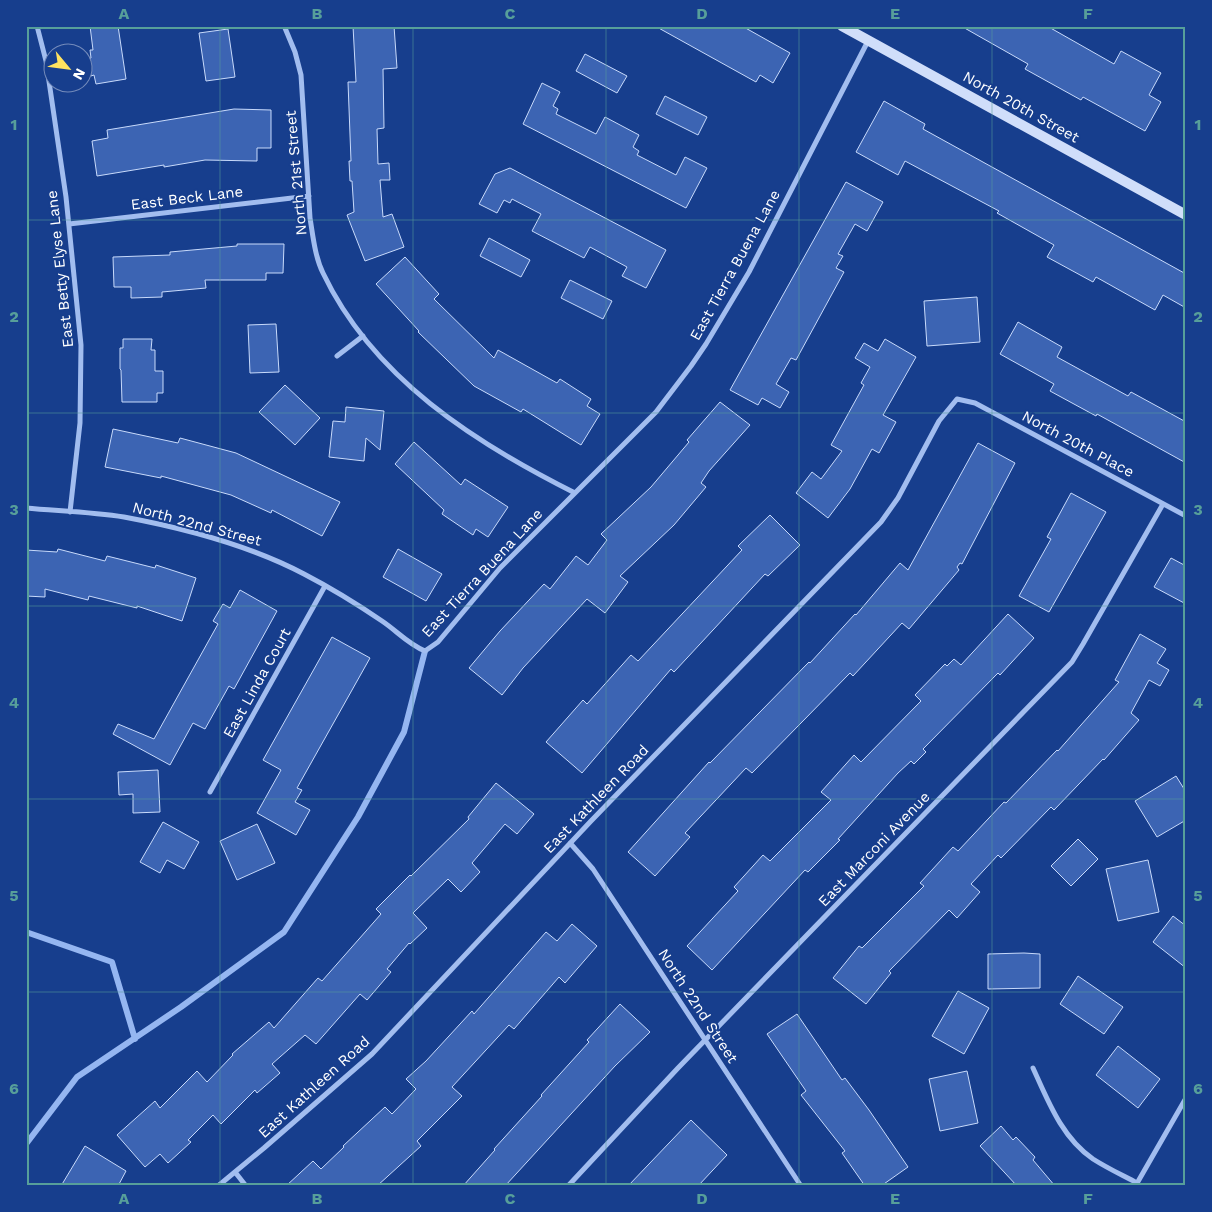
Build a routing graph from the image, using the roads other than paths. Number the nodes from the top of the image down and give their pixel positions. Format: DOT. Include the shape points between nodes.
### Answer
graph roads {
  1 [pos="37,26"];
  2 [pos="842,26"];
  3 [pos="285,28"];
  4 [pos="868,41"];
  5 [pos="309,196"];
  6 [pos="1186,215"];
  7 [pos="69,224"];
  8 [pos="363,336"];
  9 [pos="337,356"];
  10 [pos="957,399"];
  11 [pos="575,493"];
  12 [pos="1163,504"];
  13 [pos="26,508"];
  14 [pos="70,512"];
  15 [pos="1186,516"];
  16 [pos="325,586"];
  17 [pos="425,651"];
  18 [pos="210,792"];
  19 [pos="570,843"];
  20 [pos="705,1040"];
  21 [pos="1033,1068"];
  22 [pos="1186,1098"];
  23 [pos="235,1172"];
  24 [pos="1137,1184"];
  25 [pos="218,1186"];
  26 [pos="246,1186"];
  27 [pos="568,1186"];
  28 [pos="801,1186"];
  1 -- 7 [label="street, East Betty Elyse Lane" via="46,61"];
  2 -- 4 [label="street, North 20th Street"];
  3 -- 5 [label="street, North 21st Street" via="302,75"];
  4 -- 6 [label="street, North 20th Street"];
  4 -- 11 [label="street, East Tierra Buena Lane" via="749,272 706,344 656,412"];
  5 -- 7 [label="street, East Beck Lane"];
  5 -- 8 [label="street, North 21st Street" via="312,232 322,272 345,313"];
  7 -- 14 [label="street, East Betty Elyse Lane" via="81,345 80,423"];
  8 -- 9 [label="street"];
  8 -- 11 [label="street, North 21st Street" via="388,366 457,425 521,465"];
  10 -- 12 [label="street, North 20th Place" via="975,403"];
  10 -- 19 [label="street, East Kathleen Road" via="939,421 882,522"];
  11 -- 17 [label="street, East Tierra Buena Lane" via="500,568 438,642"];
  12 -- 15 [label="street, North 20th Place"];
  12 -- 20 [label="street, East Marconi Avenue" via="1072,662"];
  13 -- 14 [label="street, North 22nd Street"];
  14 -- 16 [label="street, North 22nd Street" via="123,517 196,534 259,553"];
  16 -- 17 [label="street, North 22nd Street" via="383,622 412,646"];
  16 -- 18 [label="street, East Linda Court"];
  19 -- 20 [label="street, North 22nd Street" via="593,869"];
  19 -- 23 [label="street, East Kathleen Road" via="372,1054"];
  20 -- 27 [label="street, East Marconi Avenue"];
  20 -- 28 [label="street, North 22nd Street"];
  21 -- 24 [label="street" via="1064,1130 1077,1145 1091,1158"];
  22 -- 24 [label="street"];
  23 -- 25 [label="street, East Kathleen Road"];
  23 -- 26 [label="street"];
}
